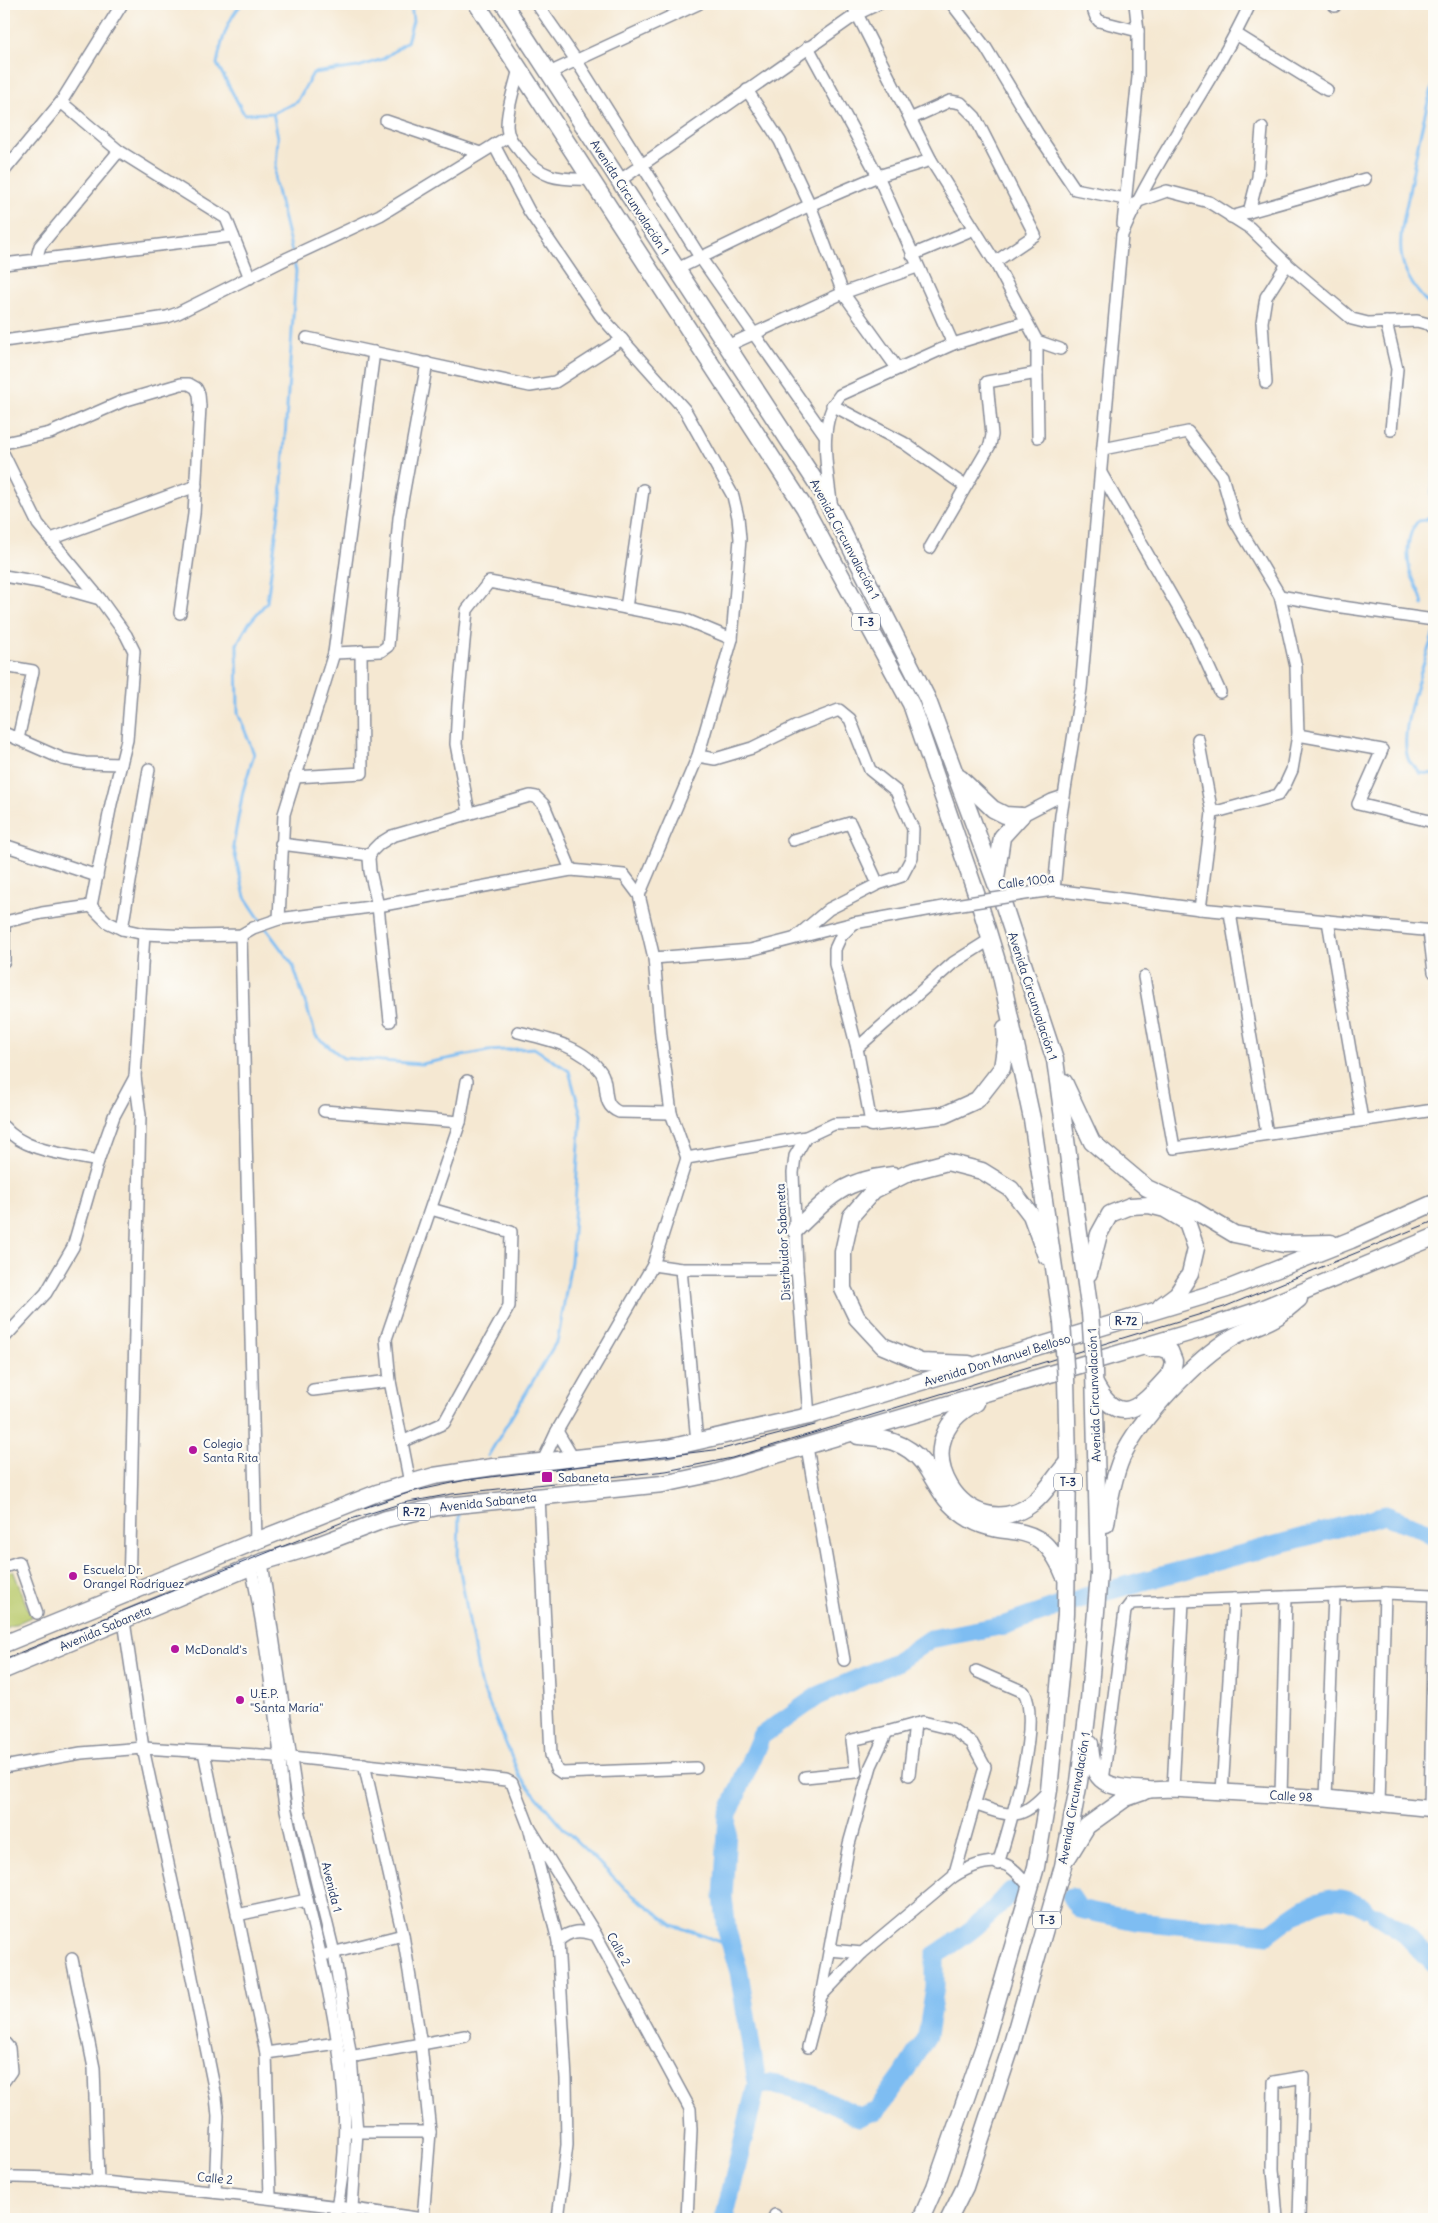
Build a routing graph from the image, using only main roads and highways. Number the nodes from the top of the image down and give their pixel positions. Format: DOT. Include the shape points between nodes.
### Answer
graph roads {
  1 [pos="477,4"];
  2 [pos="504,4"];
  3 [pos="955,772"];
  4 [pos="995,881"];
  5 [pos="1000,971"];
  6 [pos="1055,1060"];
  7 [pos="871,1123"];
  8 [pos="910,1172"];
  9 [pos="1434,1203"];
  10 [pos="795,1230"];
  11 [pos="1434,1237"];
  12 [pos="1351,1240"];
  13 [pos="1087,1282"];
  14 [pos="1314,1287"];
  15 [pos="1058,1289"];
  16 [pos="1151,1313"];
  17 [pos="1145,1348"];
  18 [pos="981,1364"];
  19 [pos="1094,1377"];
  20 [pos="1008,1388"];
  21 [pos="809,1416"];
  22 [pos="846,1435"];
  23 [pos="1068,1462"];
  24 [pos="1099,1573"];
  25 [pos="1068,1584"];
  26 [pos="4,1644"];
  27 [pos="4,1670"];
  28 [pos="1089,1700"];
  29 [pos="1063,1866"];
  30 [pos="922,2219"];
  31 [pos="949,2219"];
  1 -- 5 [label="main road, Avenida Circunvalación 1 / T-3" via="804,507 910,704"];
  2 -- 3 [label="main road, Avenida Circunvalación 1 / T-3" via="822,492 927,698"];
  3 -- 4 [label="main road, Avenida Circunvalación 1 / T-3"];
  3 -- 4 [label="main road" via="993,809 1005,816 1021,816 1002,837"];
  4 -- 6 [label="main road, Avenida Circunvalación 1 / T-3"];
  5 -- 7 [label="main road" via="1006,1042 1002,1068 977,1100 944,1115"];
  5 -- 15 [label="main road, Avenida Circunvalación 1 / T-3" via="1032,1119"];
  6 -- 12 [label="main road" via="1092,1142 1147,1188 1194,1210 1234,1234 1284,1244 1323,1245"];
  6 -- 13 [label="main road, Avenida Circunvalación 1 / T-3"];
  8 -- 10 [label="main road" via="848,1186"];
  8 -- 15 [label="main road" via="947,1162 982,1171 1010,1189 1031,1215"];
  8 -- 18 [label="main road" via="874,1190 851,1216 843,1252 843,1289 857,1318 883,1346 921,1362"];
  9 -- 12 [label="main road, Avenida Don Manuel Belloso / R-72"];
  11 -- 14 [label="main road, R-72"];
  12 -- 16 [label="main road, Avenida Don Manuel Belloso / R-72" via="1226,1289"];
  13 -- 16 [label="main road" via="1099,1234 1110,1214 1130,1206 1149,1205 1165,1209 1187,1222 1196,1248 1190,1274 1177,1294"];
  13 -- 19 [label="main road, Avenida Circunvalación 1 / T-3, bridge"];
  14 -- 17 [label="main road, R-72" via="1256,1311"];
  14 -- 24 [label="main road" via="1277,1316 1233,1338 1204,1358 1134,1435 1110,1494"];
  15 -- 23 [label="main road, Avenida Circunvalación 1 / T-3, bridge" via="1066,1379"];
  16 -- 18 [label="main road, Avenida Don Manuel Belloso / R-72"];
  17 -- 19 [label="main road" via="1170,1351 1174,1367 1141,1405 1130,1411 1112,1406 1102,1395"];
  17 -- 20 [label="main road, R-72"];
  18 -- 21 [label="main road, Avenida Don Manuel Belloso / R-72"];
  19 -- 24 [label="main road, Avenida Circunvalación 1 / T-3"];
  20 -- 22 [label="main road, R-72"];
  20 -- 23 [label="main road" via="963,1410 947,1426 940,1448 947,1483 954,1494 984,1514 1016,1511 1033,1503"];
  21 -- 26 [label="main road, Avenida Sabaneta / R-72" via="668,1448 444,1474 410,1483 377,1493"];
  22 -- 25 [label="main road" via="892,1440 912,1451 940,1494 964,1516 992,1528 1020,1531 1048,1546"];
  22 -- 27 [label="main road, Avenida Sabaneta / R-72" via="715,1473 663,1484 429,1509 386,1519 256,1565"];
  23 -- 25 [label="main road, Avenida Circunvalación 1 / T-3"];
  24 -- 28 [label="main road, Avenida Circunvalación 1 / T-3"];
  25 -- 30 [label="main road, Avenida Circunvalación 1 / T-3" via="1049,1790 1036,1867 984,2046"];
  28 -- 29 [label="main road, Avenida Circunvalación 1 / T-3" via="1079,1782"];
  28 -- 29 [label="main road" via="1094,1772 1104,1781 1120,1787 1148,1790 1126,1798 1087,1826"];
  29 -- 31 [label="main road, Avenida Circunvalación 1 / T-3" via="1011,2047 965,2187"];
}
